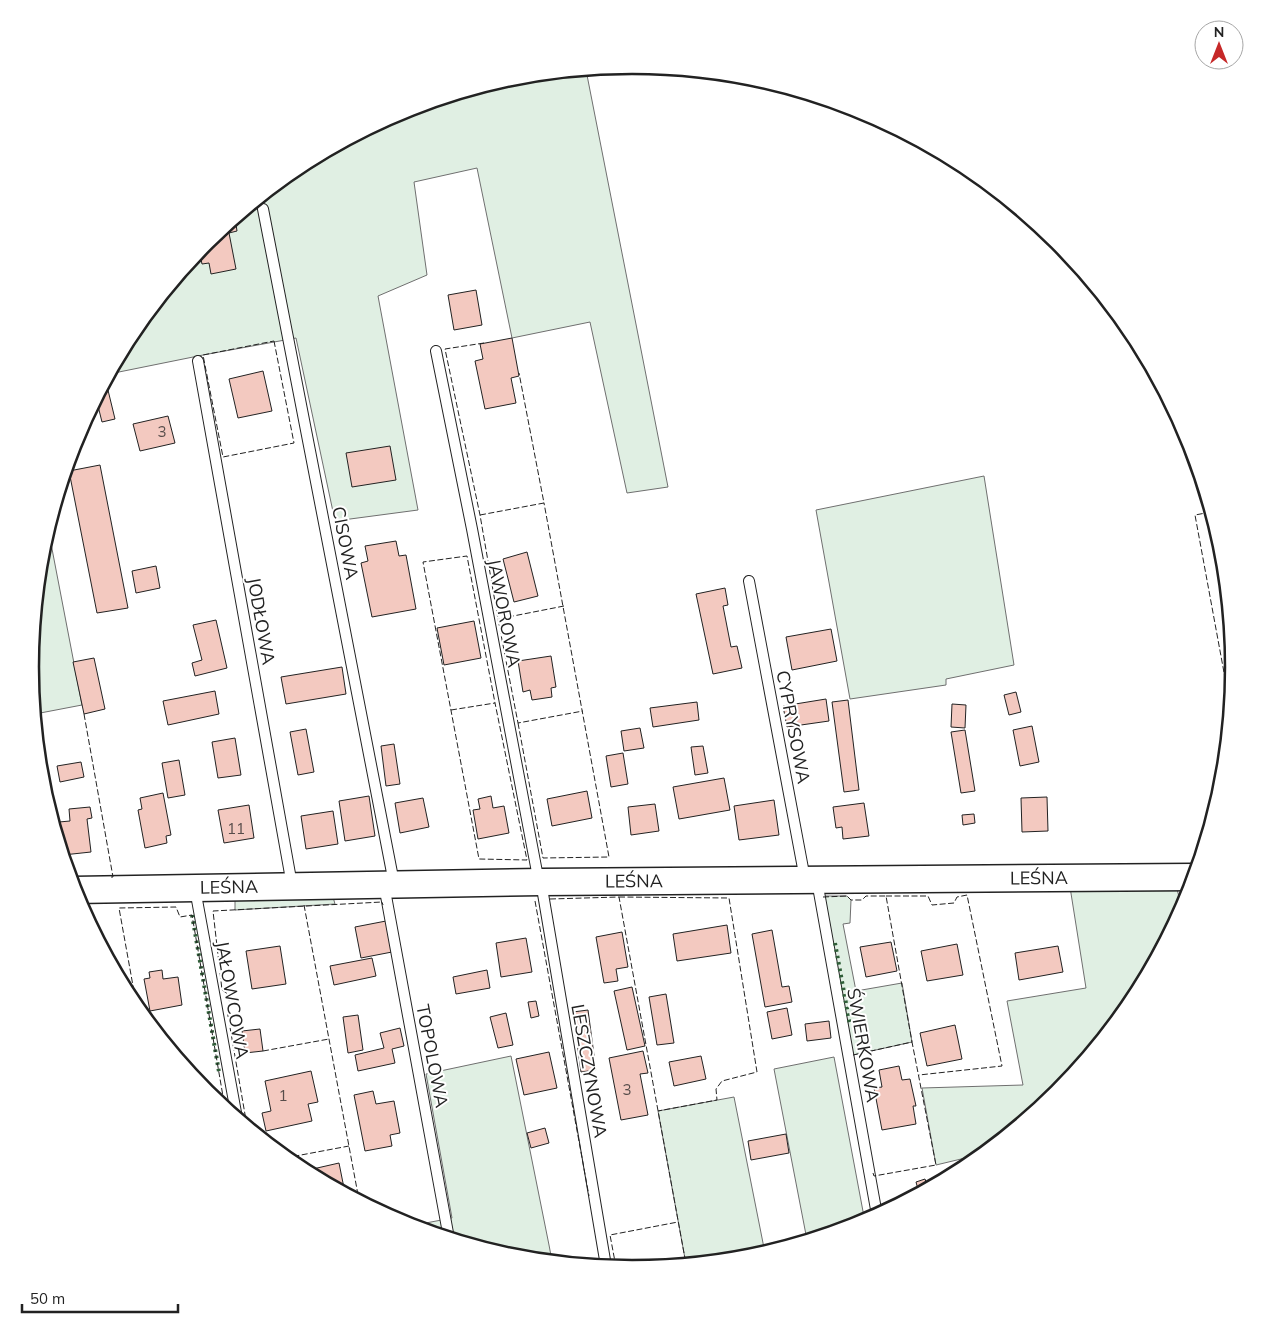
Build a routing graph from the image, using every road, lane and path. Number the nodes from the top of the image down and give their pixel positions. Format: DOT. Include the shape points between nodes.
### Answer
graph roads {
  1 [pos="263,209"];
  2 [pos="436,351"];
  3 [pos="198,361"];
  4 [pos="749,581"];
  5 [pos="1187,877"];
  6 [pos="811,880"];
  7 [pos="541,882"];
  8 [pos="389,884"];
  9 [pos="292,886"];
  10 [pos="195,888"];
  11 [pos="82,890"];
  12 [pos="235,1107"];
  13 [pos="876,1207"];
  14 [pos="448,1231"];
  15 [pos="605,1259"];
  1 -- 8 [label="lane, CISOWA"];
  2 -- 7 [label="lane, JAWOROWA"];
  3 -- 9 [label="lane, JODŁOWA"];
  4 -- 6 [label="lane, CYPRYSOWA"];
  5 -- 6 [label="street, LEŚNA"];
  6 -- 7 [label="street, LEŚNA"];
  6 -- 13 [label="lane, ŚWIERKOWA"];
  7 -- 8 [label="street, LEŚNA"];
  7 -- 15 [label="lane, LESZCZYNOWA"];
  8 -- 9 [label="street, LEŚNA"];
  8 -- 14 [label="lane, TOPOLOWA"];
  9 -- 10 [label="street, LEŚNA"];
  10 -- 11 [label="street, LEŚNA"];
  10 -- 12 [label="lane, JAŁOWCOWA"];
}
